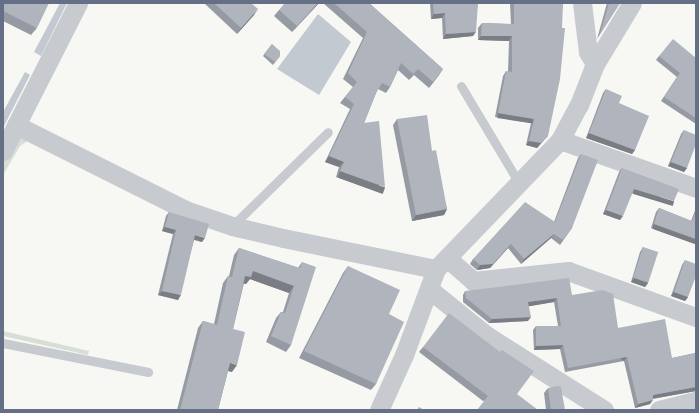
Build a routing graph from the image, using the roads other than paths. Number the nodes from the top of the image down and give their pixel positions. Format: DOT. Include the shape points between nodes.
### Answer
graph roads {
  1 [pos="78,3"];
  2 [pos="582,3"];
  3 [pos="632,3"];
  4 [pos="595,64"];
  5 [pos="461,86"];
  6 [pos="16,125"];
  7 [pos="328,132"];
  8 [pos="560,140"];
  9 [pos="3,150"];
  10 [pos="519,184"];
  11 [pos="696,188"];
  12 [pos="232,226"];
  13 [pos="441,264"];
  14 [pos="429,289"];
  15 [pos="696,317"];
  16 [pos="3,343"];
  17 [pos="148,372"];
  18 [pos="696,401"];
  19 [pos="379,410"];
  20 [pos="604,410"];
  21 [pos="659,410"];
  1 -- 6 [label="street"];
  2 -- 4 [label="street" via="588,52"];
  3 -- 4 [label="street"];
  4 -- 8 [label="street" via="579,105"];
  5 -- 10 [label="lane"];
  6 -- 9 [label="street"];
  6 -- 12 [label="street" via="162,199"];
  7 -- 12 [label="lane"];
  8 -- 10 [label="street"];
  8 -- 11 [label="street"];
  10 -- 13 [label="street"];
  12 -- 13 [label="street"];
  13 -- 14 [label="street"];
  13 -- 15 [label="street" via="473,281 568,271"];
  14 -- 19 [label="street" via="404,355"];
  14 -- 20 [label="street" via="486,335"];
  16 -- 17 [label="lane"];
  18 -- 21 [label="street"];
}
